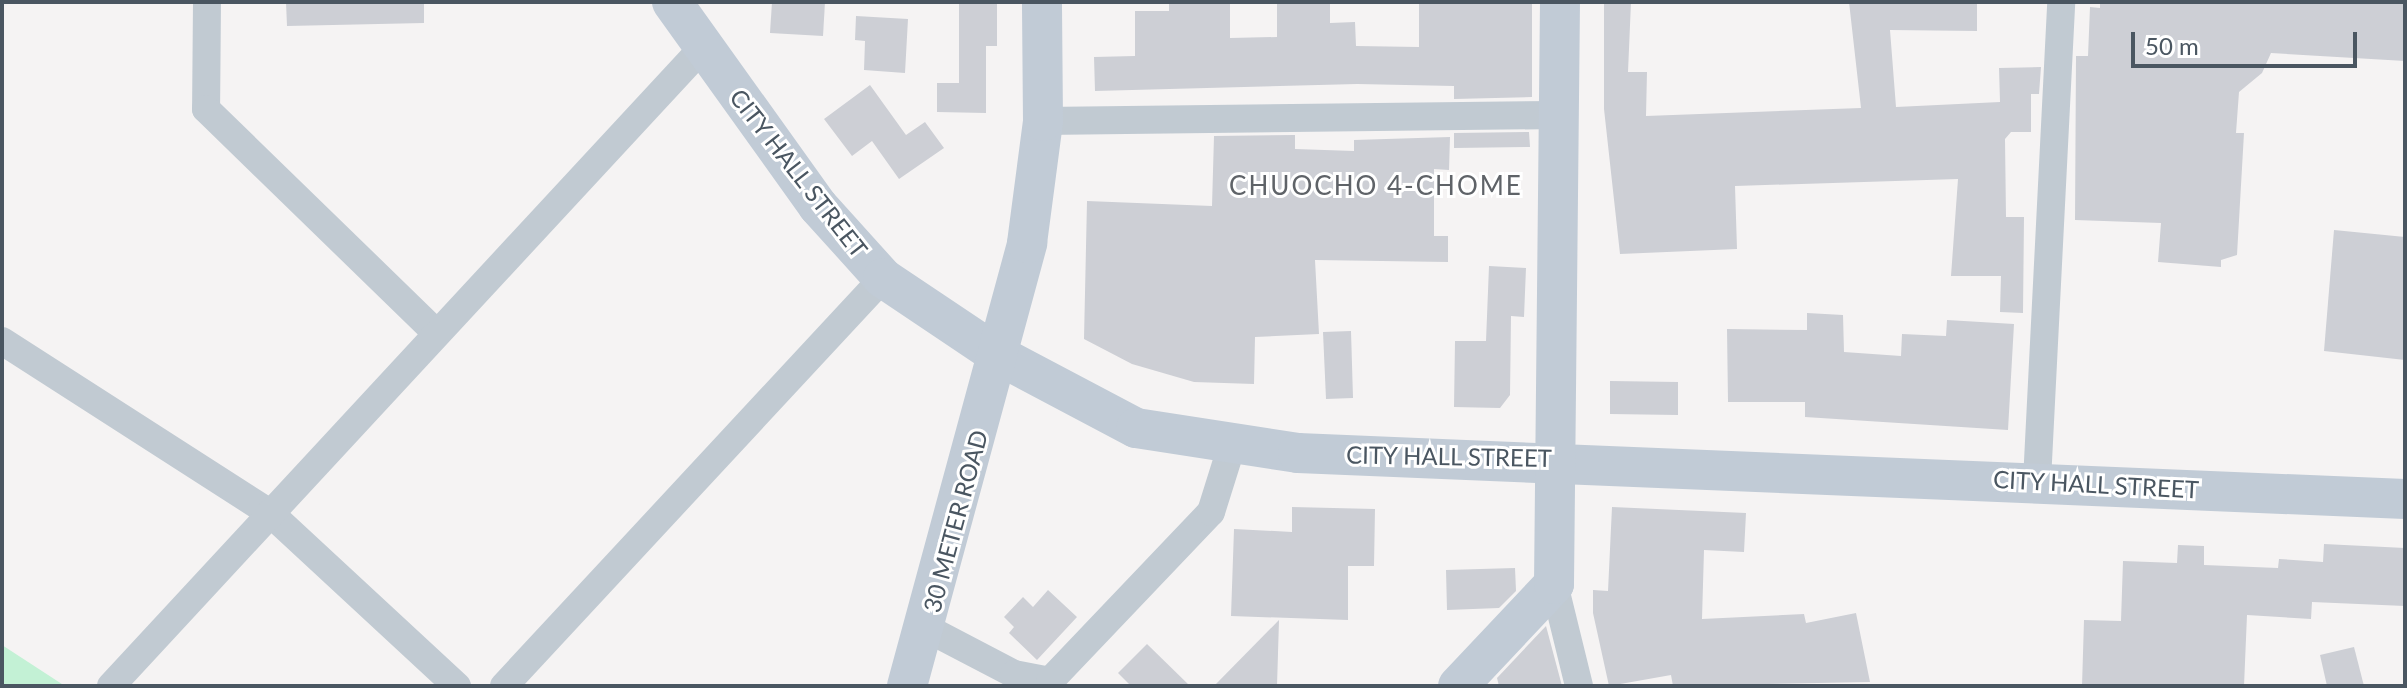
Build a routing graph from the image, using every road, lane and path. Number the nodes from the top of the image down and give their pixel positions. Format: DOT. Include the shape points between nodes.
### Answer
graph roads {
  1 [pos="207,2"];
  2 [pos="672,2"];
  3 [pos="1042,2"];
  4 [pos="1560,2"];
  5 [pos="2061,2"];
  6 [pos="704,46"];
  7 [pos="1558,115"];
  8 [pos="1043,121"];
  9 [pos="883,278"];
  10 [pos="437,334"];
  11 [pos="2,341"];
  12 [pos="998,355"];
  13 [pos="1232,445"];
  14 [pos="1555,459"];
  15 [pos="2037,481"];
  16 [pos="2405,499"];
  17 [pos="270,513"];
  18 [pos="1554,584"];
  19 [pos="926,628"];
  20 [pos="111,686"];
  21 [pos="457,686"];
  22 [pos="504,686"];
  23 [pos="907,686"];
  24 [pos="1458,686"];
  25 [pos="1579,686"];
  1 -- 10 [label="street" via="206,109"];
  2 -- 6 [label="street, CITY HALL STREET"];
  3 -- 8 [label="street, 30 METER ROAD"];
  4 -- 7 [label="street"];
  5 -- 15 [label="street"];
  6 -- 9 [label="street, CITY HALL STREET" via="818,206"];
  6 -- 10 [label="street"];
  7 -- 8 [label="street"];
  7 -- 14 [label="street"];
  8 -- 12 [label="street, 30 METER ROAD" via="1027,243"];
  9 -- 12 [label="street, CITY HALL STREET"];
  9 -- 22 [label="street"];
  10 -- 17 [label="street"];
  11 -- 17 [label="street"];
  12 -- 13 [label="street, CITY HALL STREET" via="1136,428"];
  12 -- 19 [label="street, 30 METER ROAD"];
  13 -- 14 [label="street, CITY HALL STREET"];
  13 -- 19 [label="street" via="1211,512 1050,681 1014,674"];
  14 -- 15 [label="street, CITY HALL STREET"];
  14 -- 18 [label="street"];
  15 -- 16 [label="street, CITY HALL STREET"];
  17 -- 20 [label="street"];
  17 -- 21 [label="street"];
  18 -- 24 [label="street"];
  18 -- 25 [label="street"];
  19 -- 23 [label="street, 30 METER ROAD"];
}
